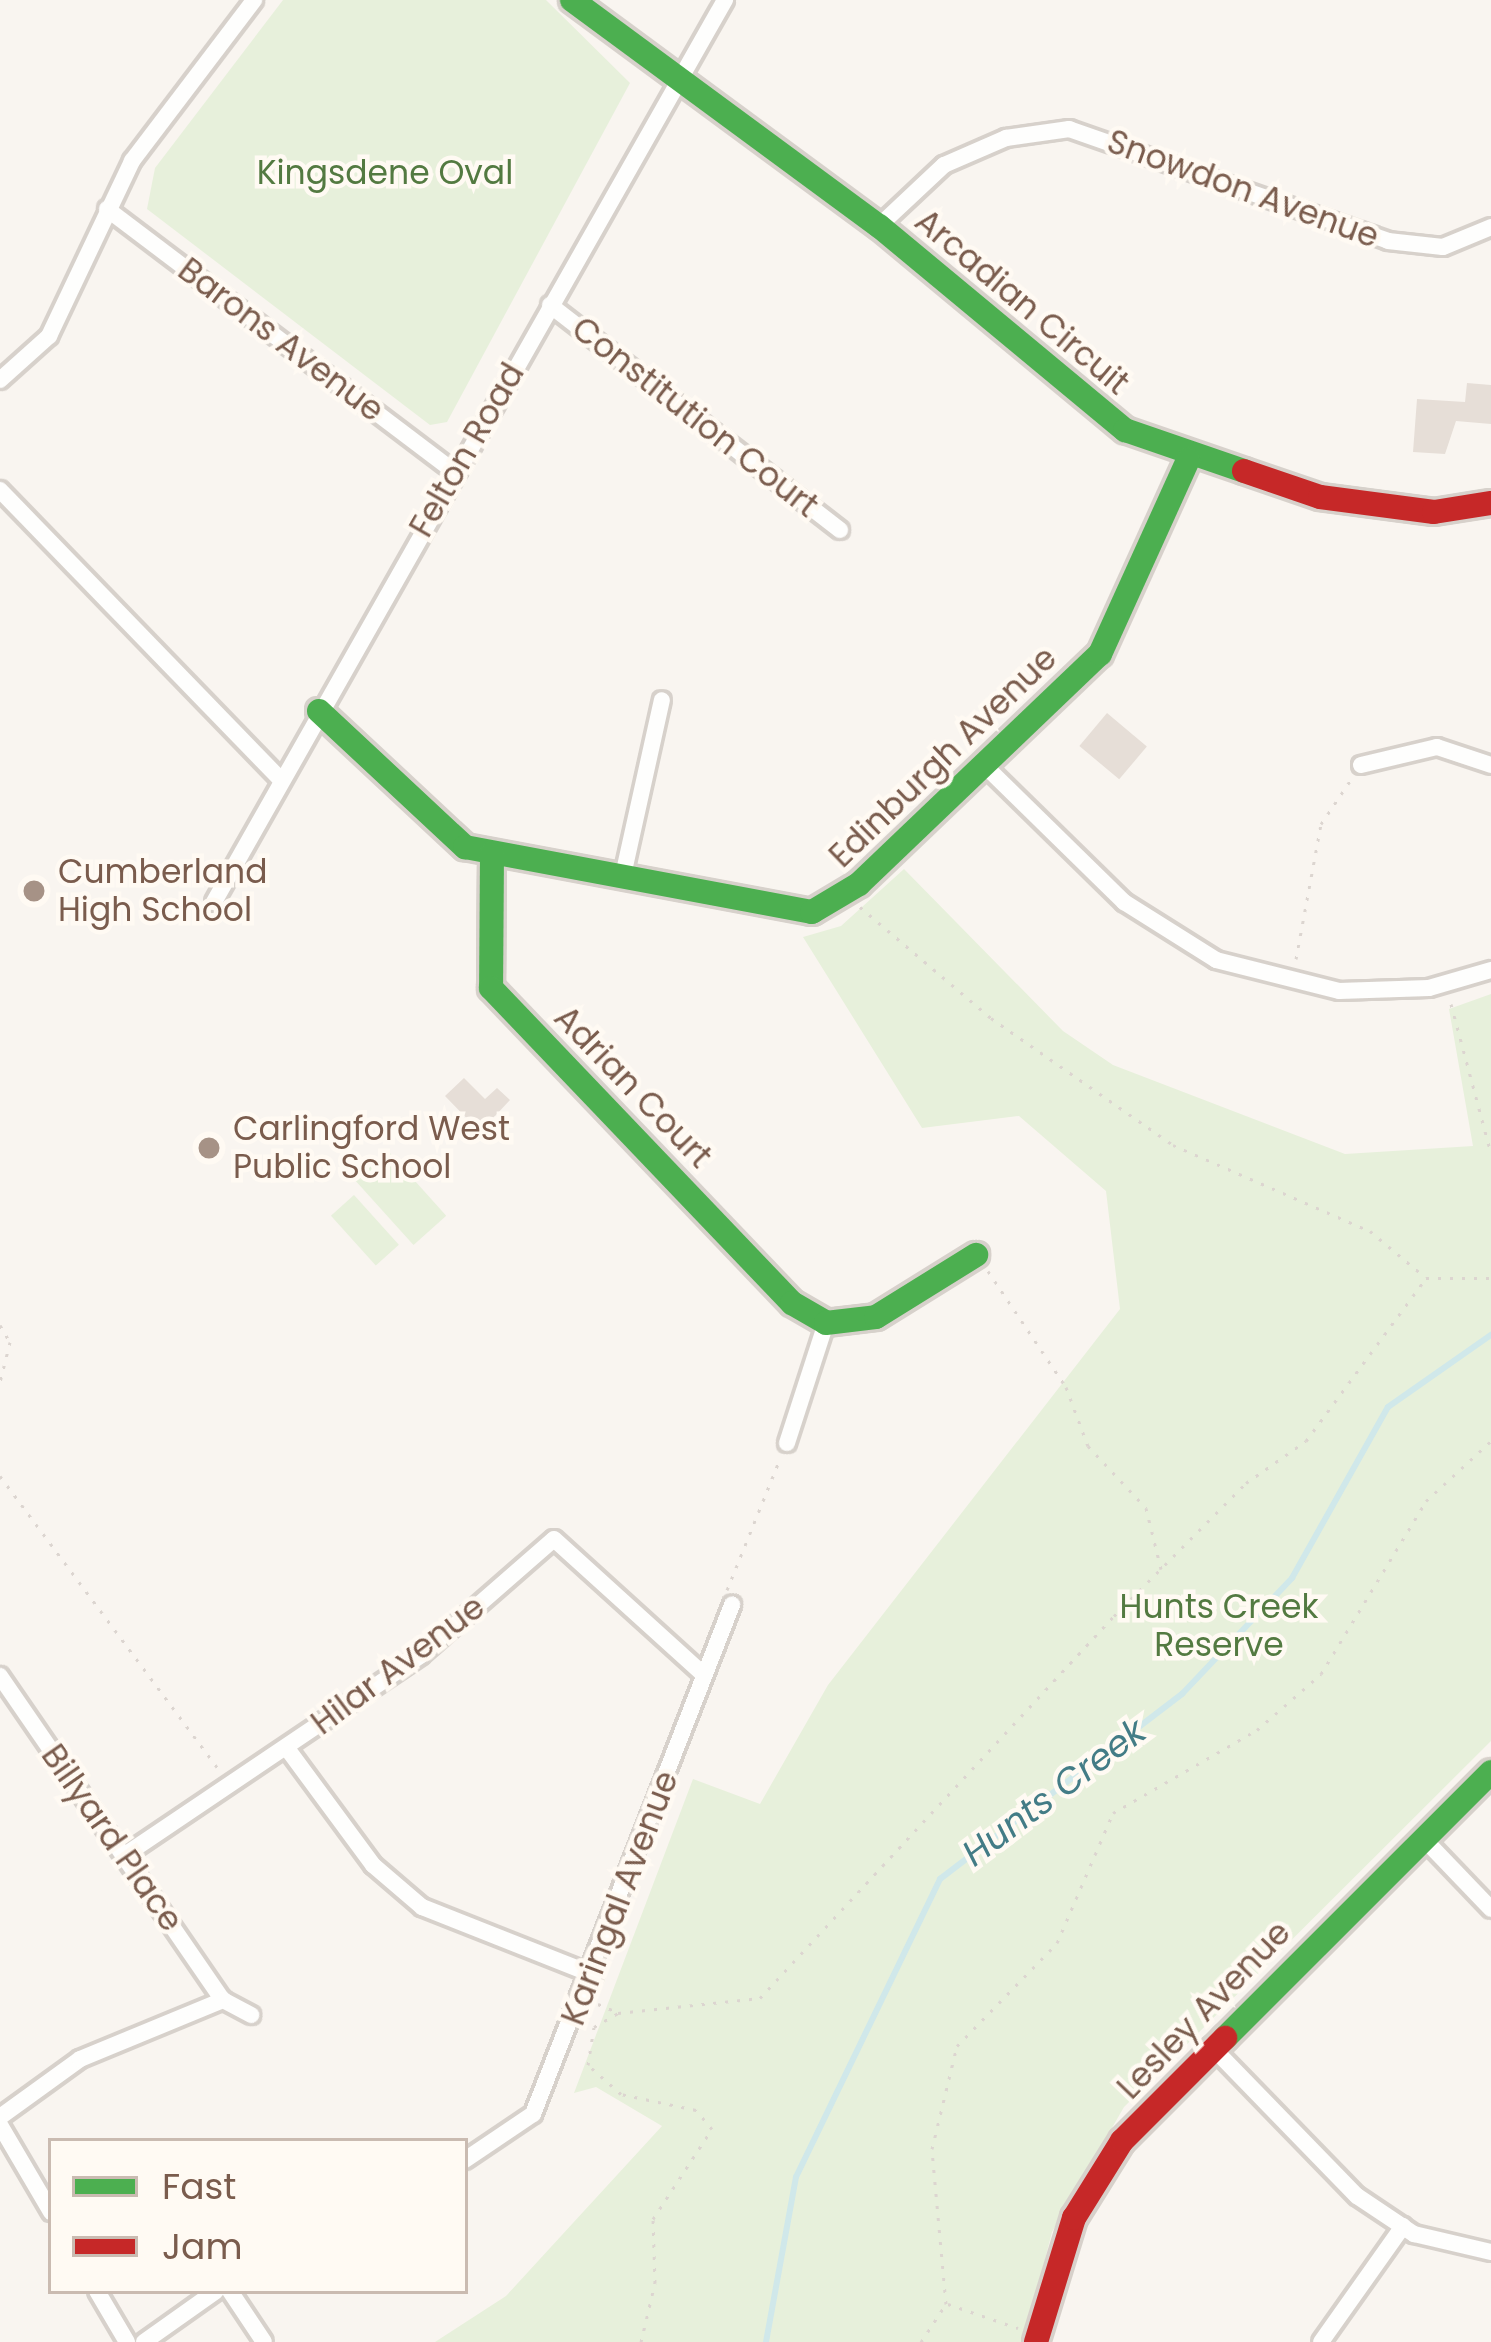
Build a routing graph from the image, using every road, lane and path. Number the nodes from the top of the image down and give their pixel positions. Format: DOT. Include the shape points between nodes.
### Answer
graph roads {
  1 [pos="254,0"];
  2 [pos="572,0"];
  3 [pos="725,0"];
  4 [pos="676,84"];
  5 [pos="107,209"];
  6 [pos="879,226"];
  7 [pos="1491,227"];
  8 [pos="550,305"];
  9 [pos="0,380"];
  10 [pos="1188,460"];
  11 [pos="455,472"];
  12 [pos="0,490"];
  13 [pos="1491,502"];
  14 [pos="840,530"];
  15 [pos="662,700"];
  16 [pos="320,711"];
  17 [pos="982,763"];
  18 [pos="1360,765"];
  19 [pos="1491,765"];
  20 [pos="280,778"];
  21 [pos="492,853"];
  22 [pos="622,880"];
  23 [pos="847,895"];
  24 [pos="214,902"];
  25 [pos="1491,970"];
  26 [pos="1291,985"];
  27 [pos="1446,985"];
  28 [pos="1491,1153"];
  29 [pos="976,1255"];
  30 [pos="1426,1278"];
  31 [pos="1491,1278"];
  32 [pos="826,1323"];
  33 [pos="0,1324"];
  34 [pos="0,1382"];
  35 [pos="1491,1441"];
  36 [pos="787,1443"];
  37 [pos="0,1476"];
  38 [pos="1161,1568"];
  39 [pos="733,1605"];
  40 [pos="704,1675"];
  41 [pos="0,1676"];
  42 [pos="286,1747"];
  43 [pos="1491,1772"];
  44 [pos="230,1785"];
  45 [pos="1423,1838"];
  46 [pos="125,1855"];
  47 [pos="1491,1909"];
  48 [pos="594,1975"];
  49 [pos="584,1998"];
  50 [pos="223,2000"];
  51 [pos="618,2013"];
  52 [pos="251,2015"];
  53 [pos="1211,2046"];
  54 [pos="0,2121"];
  55 [pos="468,2158"];
  56 [pos="48,2207"];
  57 [pos="1403,2226"];
  58 [pos="1491,2252"];
  59 [pos="99,2294"];
  60 [pos="212,2294"];
  61 [pos="232,2294"];
  62 [pos="946,2304"];
  63 [pos="1036,2338"];
  64 [pos="127,2342"];
  65 [pos="144,2342"];
  66 [pos="264,2342"];
  67 [pos="641,2342"];
  68 [pos="921,2342"];
  69 [pos="1321,2342"];
  1 -- 5 [label="street"];
  2 -- 4 [label="street, Arcadian Circuit"];
  3 -- 4 [label="street, Felton Road"];
  4 -- 6 [label="street, Arcadian Circuit"];
  4 -- 8 [label="street, Felton Road"];
  5 -- 9 [label="street" via="58,322"];
  5 -- 11 [label="street, Barons Avenue"];
  6 -- 7 [label="street, Snowdon Avenue" via="944,165 1006,138 1069,129 1388,241 1443,247"];
  6 -- 10 [label="street, Arcadian Circuit" via="1125,430"];
  8 -- 11 [label="street, Felton Road"];
  8 -- 14 [label="street, Constitution Court"];
  10 -- 13 [label="street, Arcadian Circuit" via="1320,497 1434,512"];
  10 -- 17 [label="street, Edinburgh Avenue" via="1100,654"];
  11 -- 16 [label="street, Felton Road"];
  12 -- 20 [label="street"];
  15 -- 22 [label="street"];
  16 -- 20 [label="street, Felton Road"];
  16 -- 21 [label="street, Edinburgh Avenue" via="465,847"];
  17 -- 23 [label="street, Edinburgh Avenue"];
  17 -- 26 [label="street" via="1150,922"];
  18 -- 19 [label="street" via="1437,747"];
  18 -- 26 [label="path" via="1321,824"];
  20 -- 24 [label="street, Felton Road"];
  21 -- 22 [label="street, Edinburgh Avenue"];
  21 -- 32 [label="street, Adrian Court" via="491,988 792,1303"];
  22 -- 23 [label="street, Edinburgh Avenue" via="794,916"];
  23 -- 30 [label="path" via="991,1018 1173,1144 1370,1232"];
  25 -- 27 [label="street"];
  26 -- 27 [label="street"];
  27 -- 28 [label="path"];
  29 -- 32 [label="street" via="875,1317"];
  29 -- 38 [label="path" via="1066,1387 1088,1446 1145,1508"];
  30 -- 31 [label="path"];
  30 -- 38 [label="path" via="1306,1441"];
  32 -- 36 [label="street"];
  33 -- 34 [label="path" via="10,1342"];
  35 -- 62 [label="path" via="1426,1501 1321,1673 1257,1730 1113,1813 1057,1943 958,2046 932,2149"];
  36 -- 39 [label="path" via="725,1583"];
  37 -- 44 [label="path"];
  38 -- 51 [label="path" via="760,1998"];
  39 -- 40 [label="street, Karingal Avenue"];
  40 -- 42 [label="street, Hilar Avenue" via="554,1539 448,1635"];
  40 -- 48 [label="street, Karingal Avenue"];
  41 -- 46 [label="street, Billyard Place"];
  42 -- 44 [label="street, Hilar Avenue"];
  42 -- 48 [label="street" via="373,1865 422,1907"];
  43 -- 45 [label="street, Lesley Avenue"];
  44 -- 46 [label="street, Hilar Avenue"];
  45 -- 47 [label="street"];
  45 -- 53 [label="street, Lesley Avenue"];
  46 -- 50 [label="street, Billyard Place"];
  48 -- 49 [label="street, Karingal Avenue"];
  49 -- 51 [label="path"];
  49 -- 55 [label="street, Karingal Avenue" via="533,2114"];
  50 -- 52 [label="street"];
  50 -- 54 [label="street" via="80,2059"];
  51 -- 67 [label="path" via="594,2027 588,2065 621,2094 696,2110 712,2129 653,2218 655,2283"];
  53 -- 57 [label="street" via="1357,2196"];
  53 -- 63 [label="street, Lesley Avenue" via="1123,2141 1074,2218"];
  54 -- 56 [label="street"];
  57 -- 58 [label="street"];
  57 -- 69 [label="street"];
  59 -- 64 [label="street"];
  60 -- 65 [label="street"];
  61 -- 66 [label="street"];
  62 -- 63 [label="path"];
  62 -- 68 [label="path"];
}
